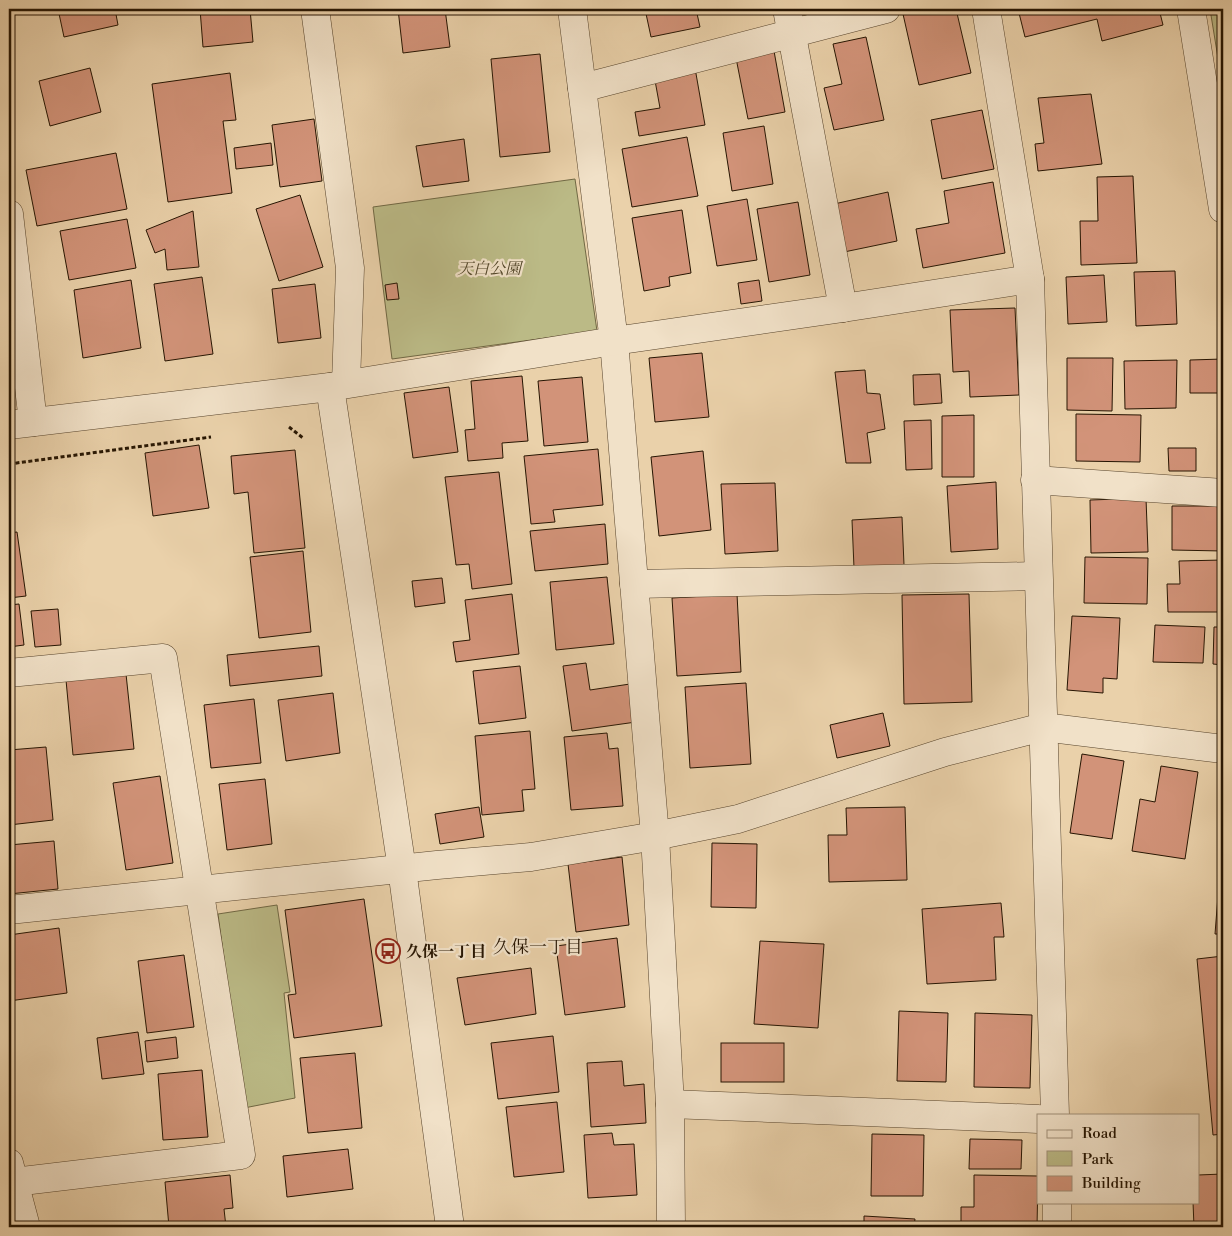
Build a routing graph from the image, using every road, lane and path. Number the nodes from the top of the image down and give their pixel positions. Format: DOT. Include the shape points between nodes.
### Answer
graph roads {
  1 [pos="315,9"];
  2 [pos="572,9"];
  3 [pos="886,9"];
  4 [pos="986,9"];
  5 [pos="1191,9"];
  6 [pos="789,21"];
  7 [pos="582,88"];
  8 [pos="1223,209"];
  9 [pos="9,214"];
  10 [pos="1030,279"];
  11 [pos="843,308"];
  12 [pos="614,341"];
  13 [pos="338,385"];
  14 [pos="21,423"];
  15 [pos="290,427"];
  16 [pos="281,428"];
  17 [pos="212,437"];
  18 [pos="9,464"];
  19 [pos="1035,480"];
  20 [pos="1223,493"];
  21 [pos="1037,576"];
  22 [pos="634,584"];
  23 [pos="9,673"];
  24 [pos="1043,727"];
  25 [pos="1223,749"];
  26 [pos="655,836"];
  27 [pos="402,869"];
  28 [pos="199,890"];
  29 [pos="9,910"];
  30 [pos="670,1104"];
  31 [pos="1055,1114"];
  32 [pos="1037,1119"];
  33 [pos="11,1173"];
  34 [pos="1056,1204"];
  35 [pos="26,1227"];
  36 [pos="450,1227"];
  37 [pos="671,1227"];
  38 [pos="1057,1227"];
  1 -- 13 [label="street" via="350,268"];
  2 -- 7 [label="street"];
  3 -- 6 [label="street"];
  4 -- 10 [label="street"];
  5 -- 8 [label="street"];
  6 -- 7 [label="street"];
  6 -- 11 [label="street"];
  7 -- 12 [label="street"];
  9 -- 14 [label="street"];
  10 -- 11 [label="street"];
  10 -- 19 [label="street"];
  11 -- 12 [label="street"];
  12 -- 13 [label="street"];
  12 -- 22 [label="street"];
  13 -- 14 [label="street"];
  13 -- 27 [label="street"];
  15 -- 16 [label="path"];
  17 -- 18 [label="path"];
  19 -- 20 [label="street"];
  19 -- 21 [label="street"];
  21 -- 22 [label="street"];
  21 -- 24 [label="street"];
  22 -- 26 [label="street"];
  23 -- 28 [label="street" via="163,658"];
  24 -- 25 [label="street"];
  24 -- 26 [label="street" via="945,752 738,819"];
  24 -- 31 [label="street"];
  26 -- 27 [label="street" via="531,857"];
  26 -- 30 [label="street"];
  27 -- 28 [label="street"];
  27 -- 36 [label="street"];
  28 -- 29 [label="street"];
  28 -- 33 [label="street" via="241,1155"];
  30 -- 32 [label="street"];
  30 -- 37 [label="street"];
  33 -- 35 [label="street"];
  34 -- 38 [label="street"];
}
